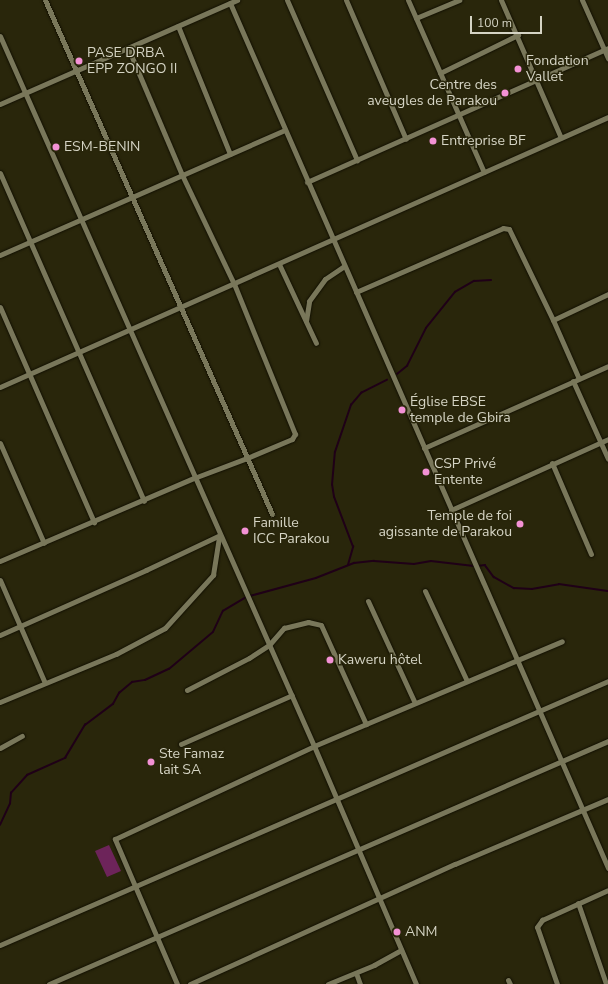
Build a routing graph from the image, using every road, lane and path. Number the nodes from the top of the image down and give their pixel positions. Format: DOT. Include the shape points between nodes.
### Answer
graph roads {
  1 [pos="46,0"];
  2 [pos="238,0"];
  3 [pos="286,0"];
  4 [pos="346,0"];
  5 [pos="408,0"];
  6 [pos="459,0"];
  7 [pos="501,0"];
  8 [pos="582,0"];
  9 [pos="230,4"];
  10 [pos="416,18"];
  11 [pos="178,26"];
  12 [pos="0,36"];
  13 [pos="518,36"];
  14 [pos="128,48"];
  15 [pos="606,49"];
  16 [pos="608,58"];
  17 [pos="77,70"];
  18 [pos="440,72"];
  19 [pos="537,81"];
  20 [pos="25,93"];
  21 [pos="0,104"];
  22 [pos="459,116"];
  23 [pos="608,117"];
  24 [pos="285,130"];
  25 [pos="560,138"];
  26 [pos="406,139"];
  27 [pos="230,154"];
  28 [pos="357,160"];
  29 [pos="484,172"];
  30 [pos="0,173"];
  31 [pos="182,175"];
  32 [pos="308,182"];
  33 [pos="132,197"];
  34 [pos="81,220"];
  35 [pos="333,240"];
  36 [pos="30,242"];
  37 [pos="0,255"];
  38 [pos="279,264"];
  39 [pos="344,266"];
  40 [pos="234,284"];
  41 [pos="356,292"];
  42 [pos="608,294"];
  43 [pos="0,307"];
  44 [pos="181,308"];
  45 [pos="554,320"];
  46 [pos="306,322"];
  47 [pos="129,329"];
  48 [pos="316,342"];
  49 [pos="80,353"];
  50 [pos="608,366"];
  51 [pos="30,374"];
  52 [pos="579,379"];
  53 [pos="573,381"];
  54 [pos="0,387"];
  55 [pos="608,439"];
  56 [pos="601,442"];
  57 [pos="0,444"];
  58 [pos="424,448"];
  59 [pos="247,458"];
  60 [pos="608,459"];
  61 [pos="552,463"];
  62 [pos="194,478"];
  63 [pos="144,501"];
  64 [pos="451,510"];
  65 [pos="272,514"];
  66 [pos="94,522"];
  67 [pos="220,535"];
  68 [pos="44,543"];
  69 [pos="591,554"];
  70 [pos="0,561"];
  71 [pos="0,580"];
  72 [pos="425,591"];
  73 [pos="368,601"];
  74 [pos="20,626"];
  75 [pos="0,635"];
  76 [pos="562,641"];
  77 [pos="269,645"];
  78 [pos="518,660"];
  79 [pos="467,681"];
  80 [pos="608,681"];
  81 [pos="45,683"];
  82 [pos="187,690"];
  83 [pos="292,696"];
  84 [pos="0,702"];
  85 [pos="415,703"];
  86 [pos="540,711"];
  87 [pos="366,724"];
  88 [pos="22,736"];
  89 [pos="608,741"];
  90 [pos="181,744"];
  91 [pos="314,746"];
  92 [pos="0,748"];
  93 [pos="562,761"];
  94 [pos="337,799"];
  95 [pos="608,799"];
  96 [pos="583,809"];
  97 [pos="358,850"];
  98 [pos="608,868"];
  99 [pos="136,887"];
  100 [pos="608,890"];
  101 [pos="379,899"];
  102 [pos="578,903"];
  103 [pos="159,936"];
  104 [pos="0,945"];
  105 [pos="401,950"];
  106 [pos="356,973"];
  107 [pos="49,984"];
  108 [pos="178,984"];
  109 [pos="190,984"];
  110 [pos="328,984"];
  111 [pos="360,984"];
  112 [pos="416,984"];
  113 [pos="558,984"];
  114 [pos="606,984"];
  1 -- 17 [label="street"];
  2 -- 9 [label="street"];
  3 -- 28 [label="street"];
  4 -- 26 [label="street"];
  5 -- 10 [label="street"];
  6 -- 10 [label="street"];
  7 -- 13 [label="street"];
  8 -- 15 [label="street"];
  9 -- 11 [label="street"];
  9 -- 24 [label="street"];
  10 -- 18 [label="street"];
  11 -- 14 [label="street"];
  11 -- 27 [label="street"];
  12 -- 20 [label="street"];
  13 -- 18 [label="street"];
  13 -- 19 [label="street"];
  14 -- 17 [label="street"];
  14 -- 31 [label="street"];
  15 -- 16 [label="street"];
  15 -- 19 [label="street"];
  17 -- 20 [label="street"];
  17 -- 33 [label="street"];
  18 -- 22 [label="street"];
  19 -- 22 [label="street"];
  19 -- 25 [label="street"];
  20 -- 21 [label="street"];
  20 -- 34 [label="street"];
  22 -- 26 [label="street"];
  22 -- 29 [label="street"];
  23 -- 25 [label="street"];
  24 -- 27 [label="street"];
  24 -- 32 [label="street"];
  25 -- 29 [label="street"];
  26 -- 28 [label="street"];
  27 -- 31 [label="street"];
  28 -- 32 [label="street"];
  29 -- 35 [label="street"];
  30 -- 36 [label="street"];
  31 -- 33 [label="street"];
  31 -- 40 [label="street"];
  32 -- 35 [label="street"];
  33 -- 34 [label="street"];
  33 -- 44 [label="street"];
  34 -- 36 [label="street"];
  34 -- 47 [label="street"];
  35 -- 38 [label="street"];
  35 -- 39 [label="street"];
  36 -- 37 [label="street"];
  36 -- 49 [label="street"];
  38 -- 40 [label="street"];
  38 -- 46 [label="street"];
  39 -- 41 [label="street"];
  39 -- 46 [label="street" via="325,279 308,301"];
  40 -- 44 [label="street"];
  40 -- 59 [label="street" via="295,434 292,439"];
  41 -- 45 [label="street" via="503,228 513,234"];
  41 -- 58 [label="street"];
  42 -- 45 [label="street"];
  43 -- 51 [label="street"];
  44 -- 47 [label="street"];
  44 -- 59 [label="street"];
  45 -- 52 [label="street"];
  46 -- 48 [label="street"];
  47 -- 49 [label="street"];
  47 -- 62 [label="street"];
  49 -- 51 [label="street"];
  49 -- 63 [label="street"];
  50 -- 52 [label="street"];
  51 -- 54 [label="street"];
  51 -- 66 [label="street"];
  52 -- 53 [label="street"];
  53 -- 56 [label="street"];
  53 -- 58 [label="street"];
  55 -- 56 [label="street"];
  56 -- 60 [label="street"];
  56 -- 61 [label="street"];
  57 -- 68 [label="street"];
  58 -- 64 [label="street"];
  59 -- 62 [label="street"];
  59 -- 65 [label="street"];
  61 -- 64 [label="street"];
  61 -- 69 [label="street"];
  62 -- 63 [label="street"];
  62 -- 67 [label="street"];
  63 -- 66 [label="street"];
  64 -- 78 [label="street"];
  66 -- 68 [label="street"];
  67 -- 74 [label="street"];
  67 -- 77 [label="street"];
  67 -- 81 [label="street" via="214,575 165,628 116,654"];
  68 -- 70 [label="street"];
  71 -- 74 [label="street"];
  72 -- 79 [label="street"];
  73 -- 85 [label="street"];
  74 -- 75 [label="street"];
  74 -- 81 [label="street"];
  76 -- 78 [label="street"];
  77 -- 82 [label="street"];
  77 -- 83 [label="street"];
  77 -- 87 [label="street" via="284,628 308,622 321,625"];
  78 -- 79 [label="street"];
  78 -- 86 [label="street"];
  79 -- 85 [label="street"];
  80 -- 86 [label="street"];
  81 -- 84 [label="street"];
  83 -- 90 [label="street"];
  83 -- 91 [label="street"];
  85 -- 87 [label="street"];
  86 -- 93 [label="street"];
  86 -- 94 [label="street"];
  87 -- 91 [label="street"];
  88 -- 92 [label="street"];
  89 -- 93 [label="street"];
  91 -- 94 [label="street"];
  91 -- 99 [label="street" via="115,839"];
  93 -- 96 [label="street"];
  93 -- 97 [label="street"];
  94 -- 97 [label="street"];
  94 -- 99 [label="street"];
  95 -- 96 [label="street"];
  96 -- 98 [label="street"];
  96 -- 101 [label="street"];
  97 -- 101 [label="street"];
  97 -- 103 [label="street"];
  99 -- 103 [label="street"];
  99 -- 104 [label="street"];
  100 -- 102 [label="street"];
  101 -- 105 [label="street"];
  101 -- 109 [label="street"];
  102 -- 113 [label="street" via="542,920 537,927"];
  102 -- 114 [label="street"];
  103 -- 107 [label="street"];
  103 -- 108 [label="street"];
  105 -- 106 [label="street"];
  105 -- 112 [label="street"];
  106 -- 110 [label="street"];
  106 -- 111 [label="street"];
}
